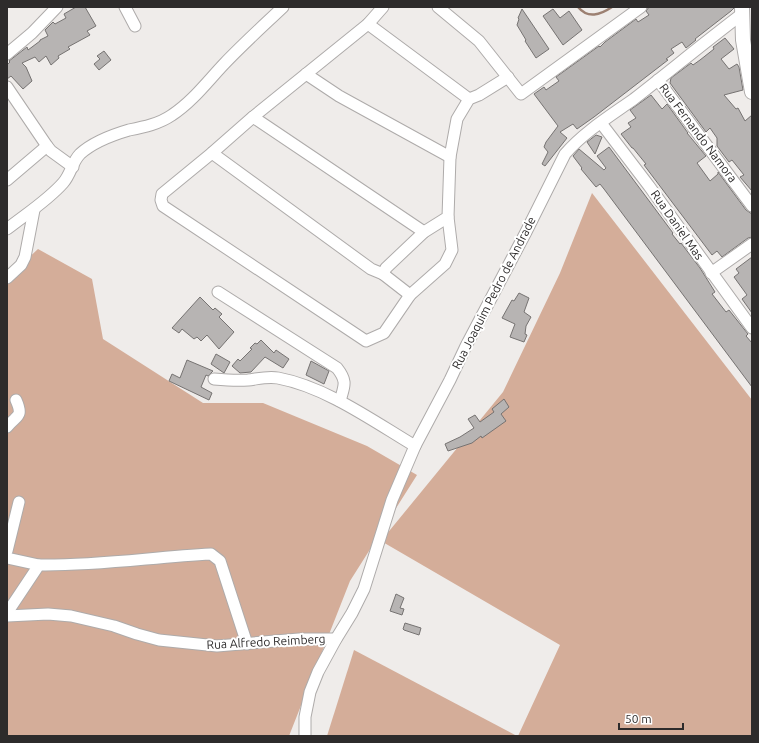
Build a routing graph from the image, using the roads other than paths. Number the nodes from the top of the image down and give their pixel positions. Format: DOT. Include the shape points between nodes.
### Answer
graph roads {
  1 [pos="57,7"];
  2 [pos="125,7"];
  3 [pos="283,7"];
  4 [pos="383,7"];
  5 [pos="438,7"];
  6 [pos="641,7"];
  7 [pos="742,10"];
  8 [pos="368,24"];
  9 [pos="134,26"];
  10 [pos="7,54"];
  11 [pos="306,74"];
  12 [pos="508,77"];
  13 [pos="658,80"];
  14 [pos="7,87"];
  15 [pos="752,92"];
  16 [pos="469,100"];
  17 [pos="253,117"];
  18 [pos="601,123"];
  19 [pos="47,146"];
  20 [pos="212,153"];
  21 [pos="450,157"];
  22 [pos="73,167"];
  23 [pos="7,180"];
  24 [pos="752,206"];
  25 [pos="34,210"];
  26 [pos="448,217"];
  27 [pos="7,229"];
  28 [pos="424,232"];
  29 [pos="752,244"];
  30 [pos="711,273"];
  31 [pos="383,274"];
  32 [pos="7,278"];
  33 [pos="218,292"];
  34 [pos="410,295"];
  35 [pos="752,328"];
  36 [pos="214,379"];
  37 [pos="16,400"];
  38 [pos="340,401"];
  39 [pos="7,427"];
  40 [pos="415,446"];
  41 [pos="19,502"];
  42 [pos="7,551"];
  43 [pos="7,558"];
  44 [pos="39,565"];
  45 [pos="7,613"];
  46 [pos="7,616"];
  47 [pos="336,639"];
  48 [pos="247,644"];
  49 [pos="305,736"];
  1 -- 10 [label="street"];
  2 -- 9 [label="street"];
  3 -- 22 [label="street" via="177,112 153,125 115,134 101,141 80,154"];
  4 -- 8 [label="street"];
  5 -- 12 [label="street" via="479,41"];
  6 -- 12 [label="street" via="521,94"];
  7 -- 13 [label="street, Rua Joaquim Pedro de Andrade"];
  7 -- 15 [label="main road" via="743,40"];
  8 -- 11 [label="street"];
  8 -- 16 [label="street"];
  11 -- 17 [label="street"];
  11 -- 21 [label="street" via="339,96"];
  12 -- 16 [label="street"];
  13 -- 18 [label="street, Rua Joaquim Pedro de Andrade"];
  13 -- 24 [label="street, Rua Fernando Namora"];
  14 -- 19 [label="street"];
  16 -- 21 [label="street" via="457,118"];
  17 -- 20 [label="street"];
  17 -- 28 [label="street"];
  18 -- 30 [label="street, Rua Daniel Mas" via="650,186"];
  18 -- 40 [label="street, Rua Joaquim Pedro de Andrade" via="565,154"];
  19 -- 22 [label="street"];
  19 -- 23 [label="street"];
  20 -- 31 [label="street" via="371,269"];
  20 -- 34 [label="street" via="162,194 163,206 366,341 384,333"];
  21 -- 26 [label="street"];
  22 -- 25 [label="street" via="63,184"];
  25 -- 27 [label="street"];
  25 -- 32 [label="street" via="22,265"];
  26 -- 28 [label="street"];
  26 -- 34 [label="street" via="452,250 445,264"];
  28 -- 31 [label="street" via="386,268"];
  29 -- 30 [label="street"];
  30 -- 35 [label="street, Rua Daniel Mas"];
  31 -- 34 [label="street"];
  33 -- 38 [label="street" via="337,368 345,381"];
  36 -- 38 [label="street" via="236,381 278,377"];
  37 -- 39 [label="street" via="20,412"];
  38 -- 40 [label="street"];
  40 -- 47 [label="street, Rua Joaquim Pedro de Andrade" via="390,507 364,589"];
  41 -- 42 [label="street"];
  43 -- 44 [label="street"];
  44 -- 45 [label="street"];
  44 -- 48 [label="street" via="74,566 211,554 220,561"];
  46 -- 48 [label="street, Rua Alfredo Reimberg" via="71,616 159,640 217,646"];
  47 -- 48 [label="street, Rua Alfredo Reimberg" via="307,638"];
  47 -- 49 [label="street, Rua Joaquim Pedro de Andrade" via="310,692 305,717"];
}
